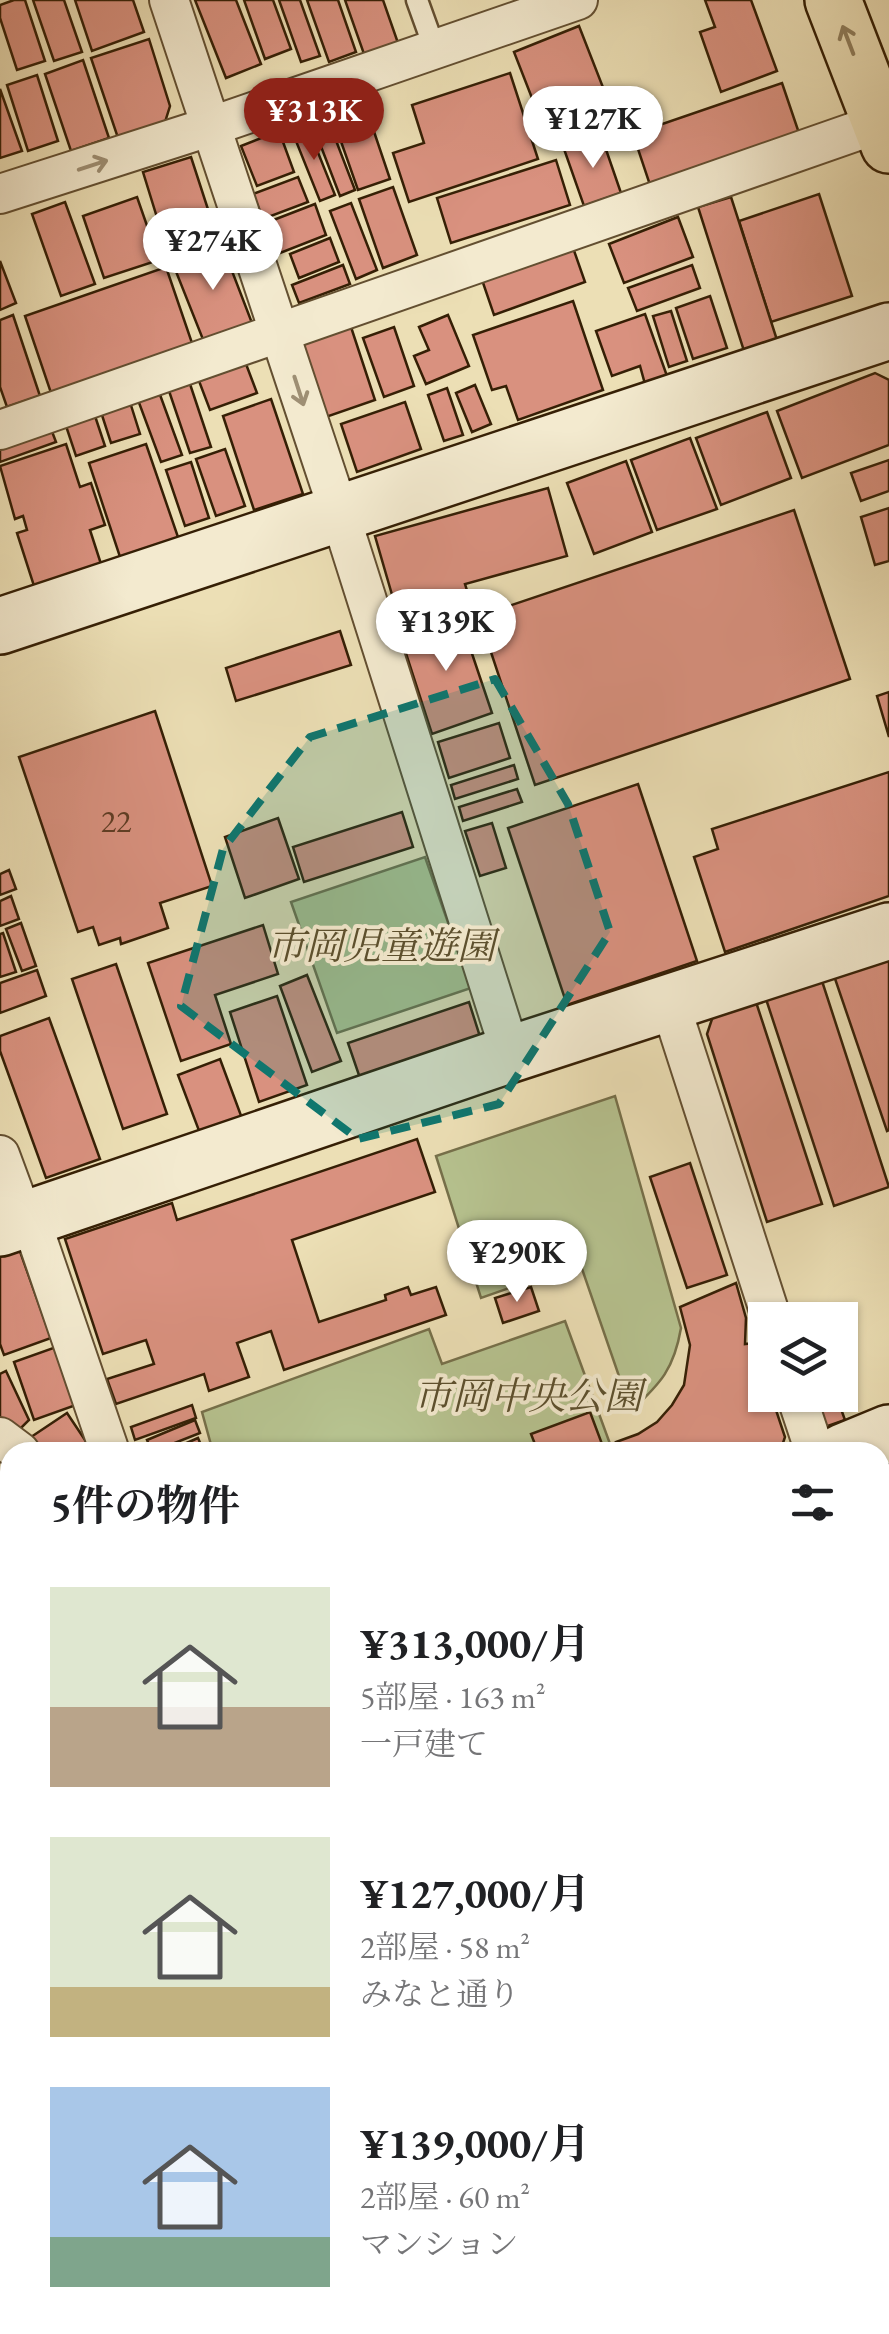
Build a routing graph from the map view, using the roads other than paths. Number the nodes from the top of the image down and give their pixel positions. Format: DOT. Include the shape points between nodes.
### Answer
graph roads {
  1 [pos="169,0"];
  2 [pos="417,0"];
  3 [pos="578,0"];
  4 [pos="832,0"];
  5 [pos="435,50"];
  6 [pos="212,126"];
  7 [pos="884,134"];
  8 [pos="0,194"];
  9 [pos="889,331"];
  10 [pos="280,332"];
  11 [pos="0,430"];
  12 [pos="340,515"];
  13 [pos="0,626"];
  14 [pos="889,931"];
  15 [pos="670,1004"];
  16 [pos="511,1054"];
  17 [pos="0,1155"];
  18 [pos="18,1222"];
  19 [pos="766,1302"];
  20 [pos="802,1412"];
  21 [pos="106,1442"];
  22 [pos="812,1442"];
  1 -- 6 [label="street"];
  2 -- 5 [label="lane"];
  3 -- 5 [label="street"];
  7 -- 4 [label="highway, one-way"];
  5 -- 6 [label="street"];
  8 -- 6 [label="street, one-way"];
  6 -- 10 [label="street"];
  7 -- 10 [label="street"];
  9 -- 12 [label="street"];
  10 -- 11 [label="street"];
  10 -- 12 [label="street, one-way"];
  12 -- 13 [label="street"];
  12 -- 16 [label="street"];
  14 -- 15 [label="street"];
  15 -- 16 [label="street"];
  15 -- 19 [label="street"];
  16 -- 18 [label="street"];
  17 -- 18 [label="street"];
  18 -- 21 [label="street"];
  20 -- 22 [label="street"];
}
